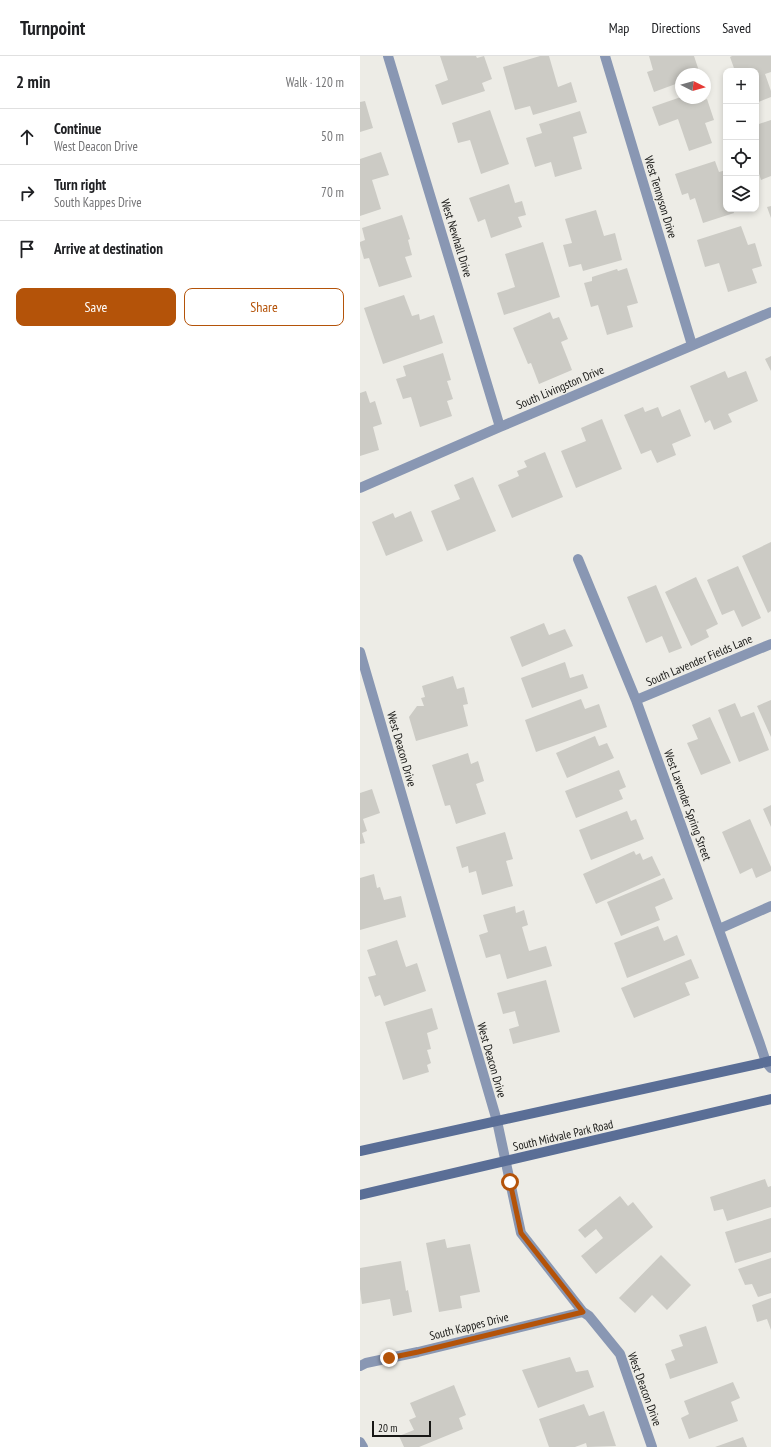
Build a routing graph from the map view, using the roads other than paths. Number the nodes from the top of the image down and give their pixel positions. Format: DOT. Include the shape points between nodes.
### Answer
graph roads {
  1 [pos="388,56"];
  2 [pos="605,56"];
  3 [pos="771,312"];
  4 [pos="692,345"];
  5 [pos="500,427"];
  6 [pos="360,488"];
  7 [pos="578,559"];
  8 [pos="771,644"];
  9 [pos="360,652"];
  10 [pos="636,700"];
  11 [pos="771,906"];
  12 [pos="719,929"];
  13 [pos="770,1063"];
  14 [pos="771,1099"];
  15 [pos="496,1121"];
  16 [pos="360,1151"];
  17 [pos="506,1161"];
  18 [pos="360,1195"];
  19 [pos="583,1312"];
  20 [pos="360,1366"];
  21 [pos="360,1442"];
  22 [pos="363,1447"];
  23 [pos="652,1447"];
  1 -- 5 [label="street, West Newhall Drive"];
  2 -- 4 [label="street, West Tennyson Drive"];
  3 -- 4 [label="street, South Livingston Drive"];
  4 -- 5 [label="street, South Livingston Drive"];
  5 -- 6 [label="street, South Livingston Drive"];
  7 -- 10 [label="street, West Lavender Spring Street"];
  8 -- 10 [label="street, South Lavender Fields Lane"];
  9 -- 15 [label="street, West Deacon Drive"];
  10 -- 12 [label="street, West Lavender Spring Street"];
  11 -- 12 [label="street"];
  12 -- 13 [label="street, West Lavender Spring Street"];
  13 -- 15 [label="main road"];
  14 -- 17 [label="main road, South Midvale Park Road"];
  15 -- 16 [label="main road"];
  15 -- 17 [label="street, West Deacon Drive"];
  17 -- 18 [label="main road, South Midvale Park Road"];
  17 -- 19 [label="street, West Deacon Drive" via="521,1233"];
  19 -- 20 [label="street, South Kappes Drive"];
  19 -- 23 [label="street, West Deacon Drive" via="620,1354"];
  21 -- 22 [label="street"];
}
